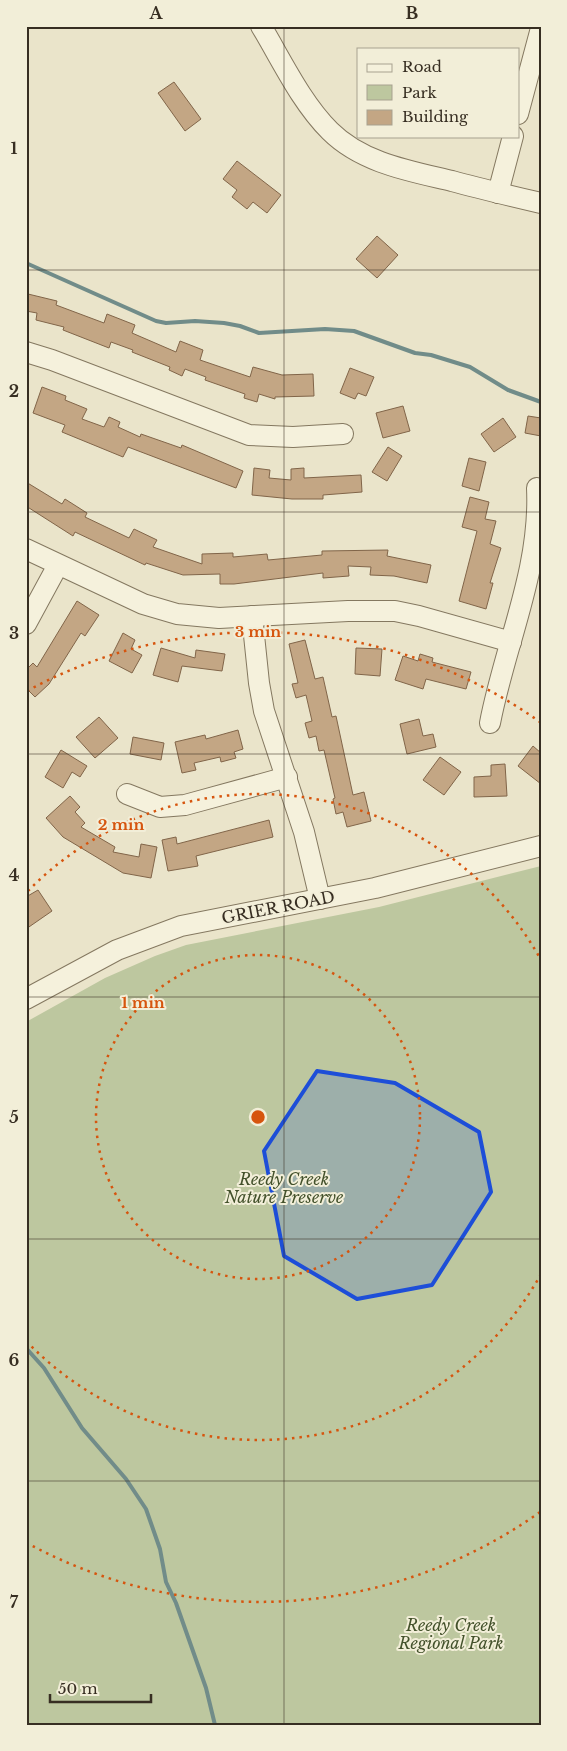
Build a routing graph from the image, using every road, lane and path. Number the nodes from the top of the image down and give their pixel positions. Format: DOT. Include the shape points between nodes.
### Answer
graph roads {
  1 [pos="260,26"];
  2 [pos="541,28"];
  3 [pos="520,107"];
  4 [pos="512,138"];
  5 [pos="498,193"];
  6 [pos="541,204"];
  7 [pos="26,352"];
  8 [pos="343,434"];
  9 [pos="537,488"];
  10 [pos="26,549"];
  11 [pos="58,566"];
  12 [pos="252,616"];
  13 [pos="26,624"];
  14 [pos="511,642"];
  15 [pos="490,723"];
  16 [pos="287,777"];
  17 [pos="127,794"];
  18 [pos="541,846"];
  19 [pos="320,899"];
  20 [pos="26,999"];
  1 -- 5 [label="street" via="311,108 348,146 377,161"];
  2 -- 3 [label="street"];
  4 -- 5 [label="street"];
  5 -- 6 [label="street"];
  7 -- 8 [label="street" via="248,435"];
  9 -- 14 [label="street" via="537,530 528,581"];
  10 -- 11 [label="street"];
  11 -- 12 [label="street" via="143,604 177,614 219,618"];
  11 -- 13 [label="street"];
  12 -- 14 [label="street" via="395,612"];
  12 -- 16 [label="street" via="264,710"];
  14 -- 15 [label="street"];
  16 -- 17 [label="street" via="185,805 160,806"];
  16 -- 19 [label="street"];
  18 -- 19 [label="street, GRIER ROAD"];
  19 -- 20 [label="street, GRIER ROAD" via="160,933 117,950"];
}
